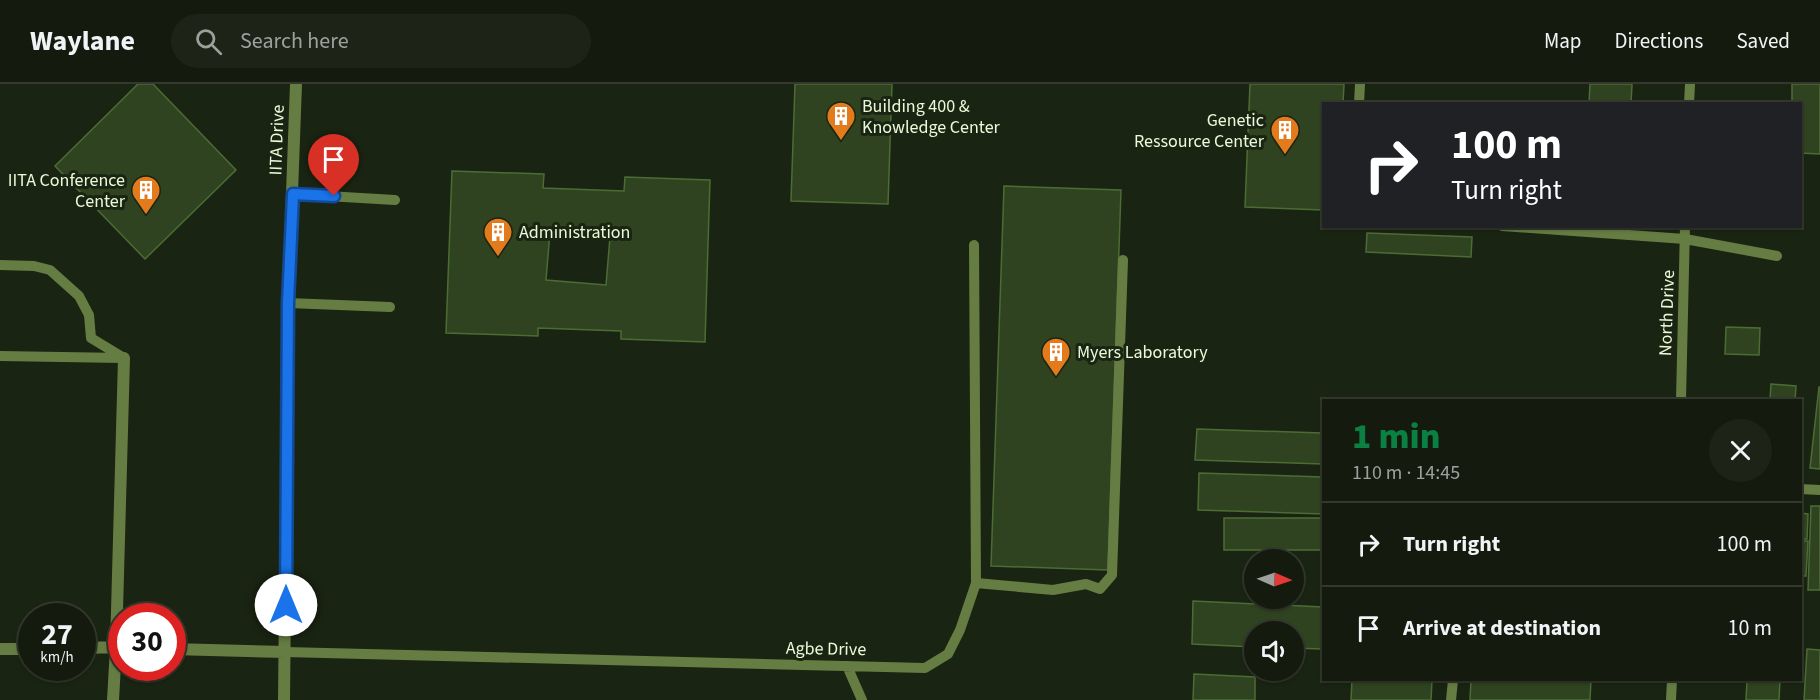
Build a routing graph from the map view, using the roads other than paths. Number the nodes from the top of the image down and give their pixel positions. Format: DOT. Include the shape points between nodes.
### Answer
graph roads {
  1 [pos="296,84"];
  2 [pos="1360,84"];
  3 [pos="1689,84"];
  4 [pos="1359,102"];
  5 [pos="1689,102"];
  6 [pos="293,194"];
  7 [pos="395,200"];
  8 [pos="1530,228"];
  9 [pos="1685,228"];
  10 [pos="1685,239"];
  11 [pos="974,245"];
  12 [pos="1777,256"];
  13 [pos="1123,260"];
  14 [pos="0,265"];
  15 [pos="288,303"];
  16 [pos="390,307"];
  17 [pos="0,356"];
  18 [pos="124,358"];
  19 [pos="1681,399"];
  20 [pos="1802,489"];
  21 [pos="1820,490"];
  22 [pos="976,583"];
  23 [pos="120,603"];
  24 [pos="0,649"];
  25 [pos="18,649"];
  26 [pos="186,649"];
  27 [pos="285,652"];
  28 [pos="847,666"];
  29 [pos="115,681"];
  30 [pos="1453,681"];
  31 [pos="1672,681"];
  32 [pos="113,700"];
  33 [pos="284,700"];
  34 [pos="862,700"];
  35 [pos="1452,700"];
  36 [pos="1671,700"];
  1 -- 6 [label="street, IITA Drive"];
  2 -- 4 [label="lane"];
  3 -- 5 [label="lane"];
  6 -- 7 [label="lane"];
  6 -- 15 [label="street, IITA Drive"];
  8 -- 10 [label="lane"];
  9 -- 10 [label="lane, North Drive"];
  10 -- 12 [label="lane"];
  10 -- 19 [label="lane, North Drive"];
  11 -- 22 [label="lane, Agbe Drive"];
  13 -- 22 [label="lane" via="1112,575 1100,588 1086,584 1053,590"];
  14 -- 18 [label="lane" via="50,270 79,296 89,315 91,339"];
  15 -- 16 [label="lane"];
  15 -- 27 [label="street, IITA Drive"];
  17 -- 18 [label="lane"];
  18 -- 23 [label="street"];
  20 -- 21 [label="lane"];
  22 -- 28 [label="lane, Agbe Drive" via="948,654 925,668"];
  24 -- 25 [label="street"];
  26 -- 27 [label="street"];
  27 -- 28 [label="lane, Agbe Drive"];
  27 -- 33 [label="street, IITA Drive"];
  28 -- 34 [label="lane"];
  29 -- 32 [label="street"];
  30 -- 35 [label="lane"];
  31 -- 36 [label="lane"];
}
